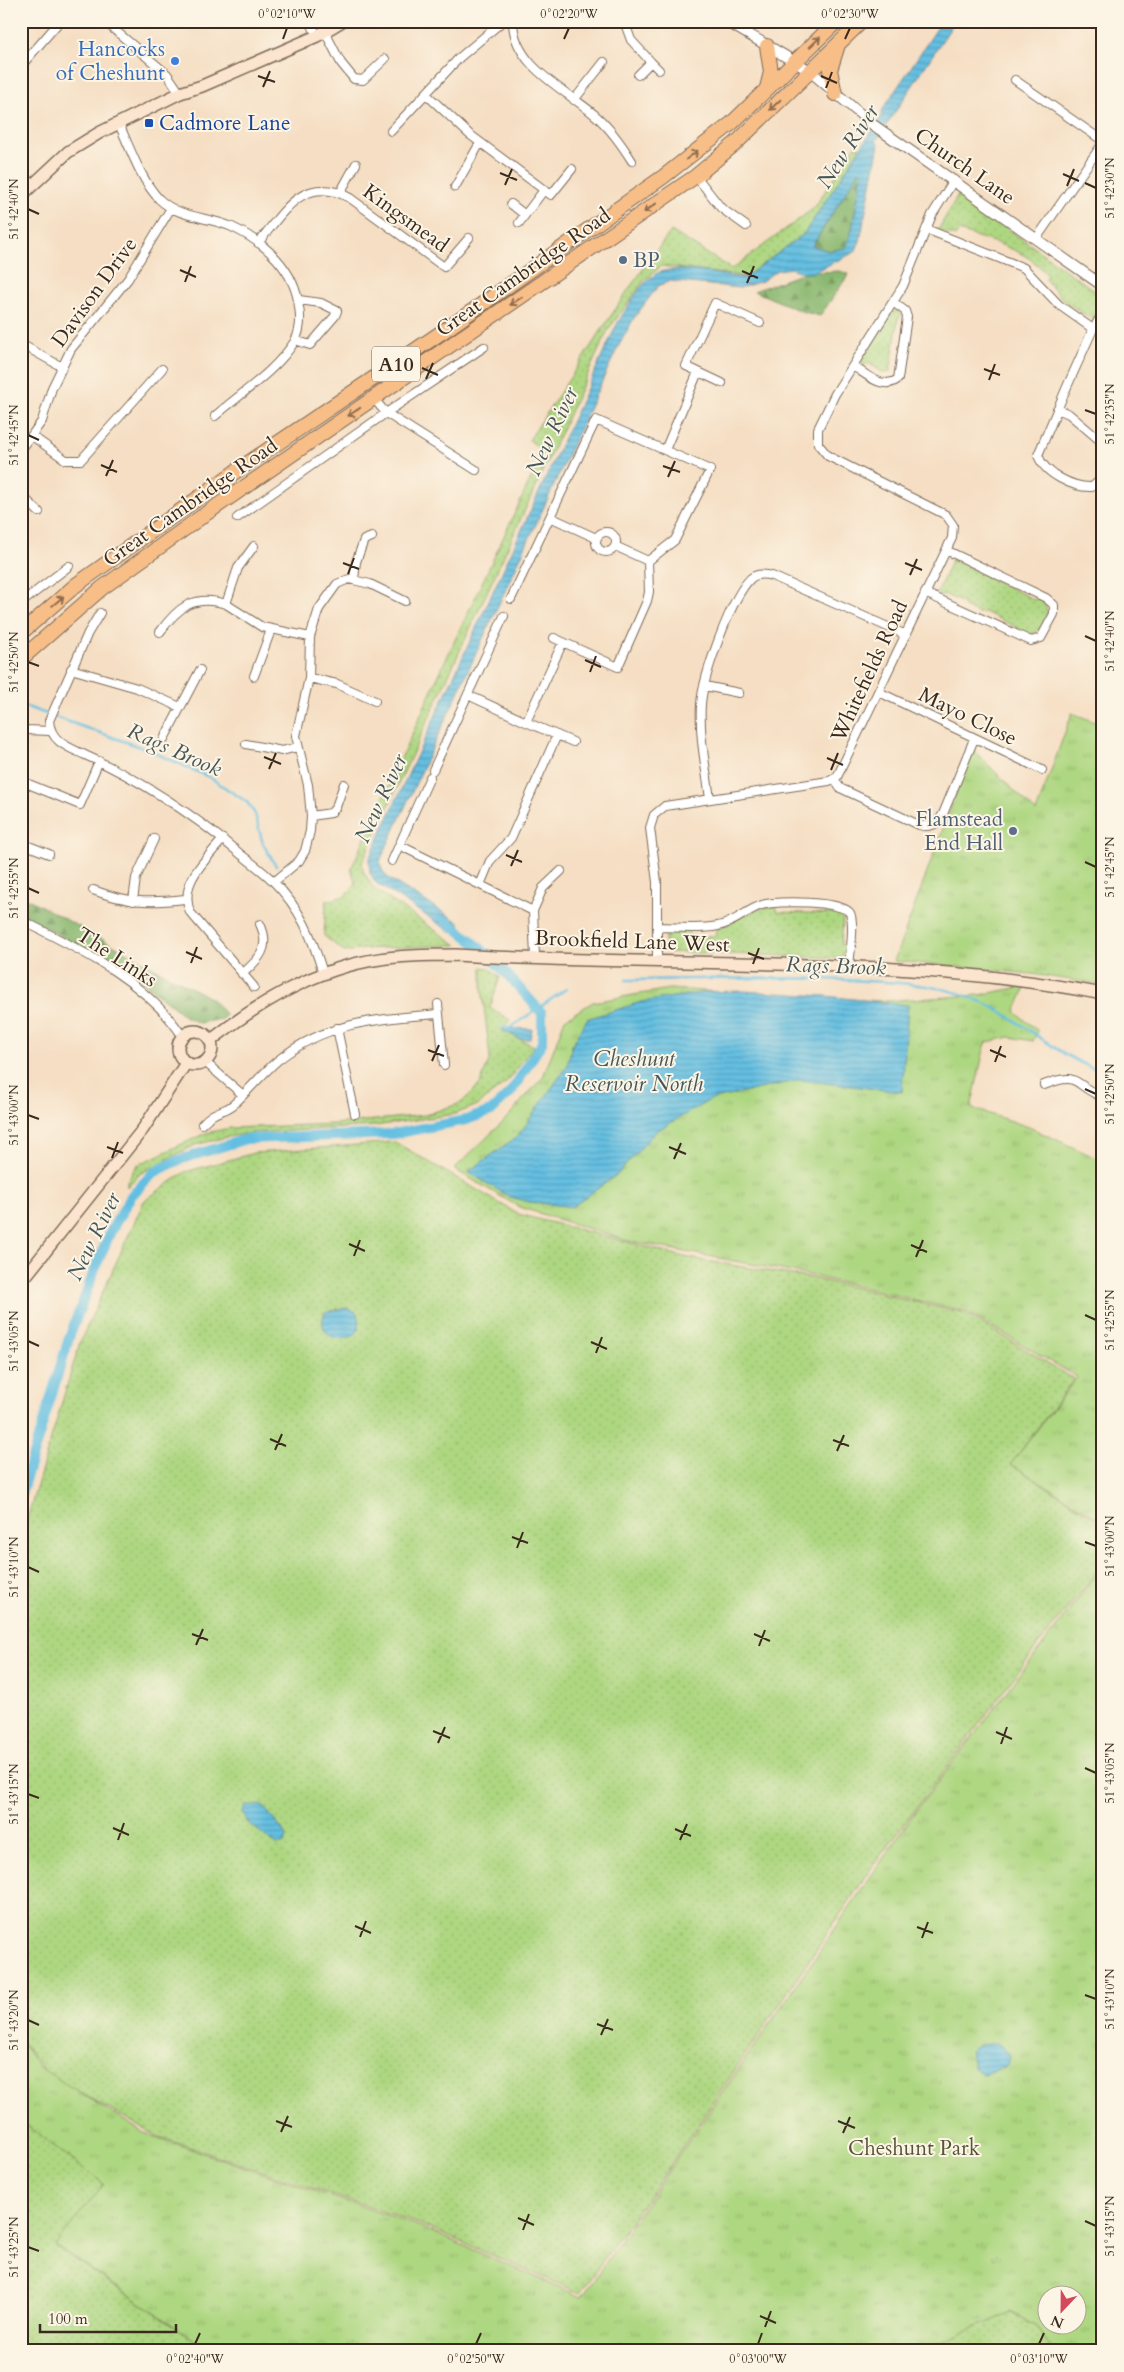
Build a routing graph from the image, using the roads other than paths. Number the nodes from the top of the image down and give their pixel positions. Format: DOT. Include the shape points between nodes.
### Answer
graph roads {
  1 [pos="60,21"];
  2 [pos="104,21"];
  3 [pos="310,21"];
  4 [pos="342,21"];
  5 [pos="503,21"];
  6 [pos="624,21"];
  7 [pos="837,21"];
  8 [pos="862,21"];
  9 [pos="512,22"];
  10 [pos="731,23"];
  11 [pos="321,34"];
  12 [pos="839,43"];
  13 [pos="767,46"];
  14 [pos="385,60"];
  15 [pos="604,62"];
  16 [pos="651,62"];
  17 [pos="794,62"];
  18 [pos="21,66"];
  19 [pos="659,70"];
  20 [pos="810,71"];
  21 [pos="638,75"];
  22 [pos="1015,80"];
  23 [pos="767,89"];
  24 [pos="180,92"];
  25 [pos="426,94"];
  26 [pos="836,94"];
  27 [pos="574,100"];
  28 [pos="118,122"];
  29 [pos="391,131"];
  30 [pos="1103,142"];
  31 [pos="480,143"];
  32 [pos="1100,153"];
  33 [pos="632,161"];
  34 [pos="356,164"];
  35 [pos="572,169"];
  36 [pos="696,176"];
  37 [pos="954,180"];
  38 [pos="455,187"];
  39 [pos="544,190"];
  40 [pos="340,193"];
  41 [pos="21,196"];
  42 [pos="511,204"];
  43 [pos="171,208"];
  44 [pos="525,215"];
  45 [pos="519,223"];
  46 [pos="746,226"];
  47 [pos="926,229"];
  48 [pos="469,238"];
  49 [pos="1036,239"];
  50 [pos="258,244"];
  51 [pos="1103,286"];
  52 [pos="298,300"];
  53 [pos="893,302"];
  54 [pos="1103,313"];
  55 [pos="760,324"];
  56 [pos="1093,329"];
  57 [pos="295,340"];
  58 [pos="21,344"];
  59 [pos="484,347"];
  60 [pos="852,366"];
  61 [pos="62,367"];
  62 [pos="162,369"];
  63 [pos="698,372"];
  64 [pos="722,383"];
  65 [pos="374,398"];
  66 [pos="1057,409"];
  67 [pos="386,413"];
  68 [pos="215,416"];
  69 [pos="32,436"];
  70 [pos="1103,444"];
  71 [pos="21,450"];
  72 [pos="665,450"];
  73 [pos="476,470"];
  74 [pos="1103,472"];
  75 [pos="21,495"];
  76 [pos="39,512"];
  77 [pos="550,517"];
  78 [pos="237,518"];
  79 [pos="372,537"];
  80 [pos="596,538"];
  81 [pos="254,546"];
  82 [pos="615,546"];
  83 [pos="946,550"];
  84 [pos="648,561"];
  85 [pos="69,566"];
  86 [pos="354,579"];
  87 [pos="925,593"];
  88 [pos="511,599"];
  89 [pos="405,601"];
  90 [pos="21,603"];
  91 [pos="226,604"];
  92 [pos="100,613"];
  93 [pos="504,616"];
  94 [pos="271,630"];
  95 [pos="160,632"];
  96 [pos="21,633"];
  97 [pos="906,634"];
  98 [pos="310,637"];
  99 [pos="554,638"];
  100 [pos="563,642"];
  101 [pos="21,658"];
  102 [pos="71,669"];
  103 [pos="200,670"];
  104 [pos="254,676"];
  105 [pos="309,678"];
  106 [pos="705,686"];
  107 [pos="879,692"];
  108 [pos="739,693"];
  109 [pos="468,695"];
  110 [pos="375,701"];
  111 [pos="180,707"];
  112 [pos="526,722"];
  113 [pos="21,727"];
  114 [pos="50,731"];
  115 [pos="557,735"];
  116 [pos="164,738"];
  117 [pos="974,739"];
  118 [pos="573,742"];
  119 [pos="246,744"];
  120 [pos="297,747"];
  121 [pos="99,761"];
  122 [pos="1042,770"];
  123 [pos="834,779"];
  124 [pos="21,781"];
  125 [pos="344,784"];
  126 [pos="710,799"];
  127 [pos="311,816"];
  128 [pos="154,838"];
  129 [pos="223,839"];
  130 [pos="21,843"];
  131 [pos="399,845"];
  132 [pos="49,854"];
  133 [pos="392,861"];
  134 [pos="561,871"];
  135 [pos="274,882"];
  136 [pos="480,886"];
  137 [pos="93,890"];
  138 [pos="185,899"];
  139 [pos="134,902"];
  140 [pos="533,911"];
  141 [pos="21,920"];
  142 [pos="260,924"];
  143 [pos="657,927"];
  144 [pos="535,957"];
  145 [pos="657,960"];
  146 [pos="849,966"];
  147 [pos="323,973"];
  148 [pos="242,974"];
  149 [pos="254,987"];
  150 [pos="1103,994"];
  151 [pos="438,1004"];
  152 [pos="439,1014"];
  153 [pos="337,1028"];
  154 [pos="183,1036"];
  155 [pos="210,1040"];
  156 [pos="205,1062"];
  157 [pos="186,1063"];
  158 [pos="444,1065"];
  159 [pos="1044,1085"];
  160 [pos="242,1094"];
  161 [pos="1103,1097"];
  162 [pos="355,1114"];
  163 [pos="202,1124"];
  164 [pos="21,1282"];
  1 -- 18 [label="street"];
  2 -- 24 [label="street" via="162,70"];
  3 -- 11 [label="street"];
  4 -- 11 [label="main road"];
  5 -- 25 [label="street" via="459,58"];
  6 -- 16 [label="street" via="631,40"];
  17 -- 7 [label="highway, Great Cambridge Road / A10, one-way"];
  8 -- 12 [label="highway, Great Cambridge Road / A10"];
  9 -- 27 [label="street" via="518,45 528,59"];
  10 -- 13 [label="street"];
  11 -- 14 [label="street" via="354,79 363,80"];
  11 -- 24 [label="main road" via="202,86"];
  12 -- 20 [label="highway, Great Cambridge Road / A10"];
  12 -- 26 [label="highway" via="830,70"];
  13 -- 17 [label="street"];
  13 -- 23 [label="highway" via="771,72"];
  15 -- 27 [label="street"];
  16 -- 19 [label="street"];
  16 -- 21 [label="street"];
  17 -- 20 [label="street, Church Lane"];
  17 -- 23 [label="highway, Great Cambridge Road / A10"];
  20 -- 26 [label="street, Church Lane"];
  20 -- 36 [label="highway, Great Cambridge Road / A10, one-way" via="736,143"];
  22 -- 30 [label="street"];
  96 -- 23 [label="highway, Great Cambridge Road / A10, one-way" via="76,585 663,177 732,122"];
  24 -- 28 [label="main road"];
  25 -- 29 [label="street"];
  25 -- 31 [label="street"];
  26 -- 37 [label="street, Church Lane" via="872,124"];
  27 -- 33 [label="street" via="608,127"];
  28 -- 41 [label="main road" via="68,152"];
  28 -- 43 [label="street" via="149,186"];
  30 -- 32 [label="street"];
  31 -- 38 [label="street"];
  31 -- 39 [label="street"];
  32 -- 49 [label="street"];
  34 -- 40 [label="street, Kingsmead"];
  35 -- 39 [label="street" via="551,195"];
  36 -- 46 [label="street" via="720,208"];
  36 -- 65 [label="highway, Great Cambridge Road / A10, one-way"];
  37 -- 47 [label="street, Whitefields Road"];
  37 -- 49 [label="street, Church Lane"];
  39 -- 44 [label="street"];
  40 -- 48 [label="street, Kingsmead" via="360,204 444,267"];
  40 -- 50 [label="street, Kingsmead" via="321,189 298,196"];
  42 -- 44 [label="street"];
  43 -- 50 [label="street" via="231,227"];
  43 -- 61 [label="street, Davison Drive" via="140,261 83,332"];
  44 -- 45 [label="street"];
  47 -- 53 [label="street, Whitefields Road" via="906,281"];
  47 -- 56 [label="street" via="1024,268 1059,305"];
  49 -- 51 [label="street, Church Lane"];
  50 -- 52 [label="street" via="286,270"];
  52 -- 57 [label="street" via="300,321"];
  52 -- 57 [label="street" via="321,303 337,311 310,345"];
  53 -- 60 [label="street, Whitefields Road"];
  53 -- 60 [label="street" via="905,311 907,318 898,379 892,383 881,383"];
  54 -- 56 [label="street"];
  55 -- 63 [label="street" via="715,303 686,366"];
  56 -- 66 [label="street"];
  57 -- 68 [label="street" via="269,370"];
  58 -- 61 [label="street"];
  59 -- 67 [label="street"];
  60 -- 83 [label="street, Whitefields Road" via="818,429 818,444 828,456 946,515 953,530"];
  61 -- 69 [label="street, Davison Drive" via="42,421"];
  62 -- 69 [label="street" via="81,460 66,460"];
  63 -- 64 [label="street"];
  63 -- 72 [label="street"];
  65 -- 67 [label="street"];
  65 -- 101 [label="highway, Great Cambridge Road / A10, one-way" via="102,588"];
  66 -- 70 [label="street" via="1069,414"];
  66 -- 74 [label="street" via="1040,448 1040,460 1060,478 1087,487 1095,485"];
  67 -- 73 [label="street"];
  67 -- 78 [label="street"];
  69 -- 71 [label="street, Davison Drive"];
  72 -- 77 [label="street" via="596,420"];
  72 -- 84 [label="street" via="710,470 675,540"];
  75 -- 76 [label="street"];
  77 -- 80 [label="street"];
  77 -- 88 [label="street"];
  79 -- 86 [label="street" via="364,540"];
  80 -- 82 [label="street" via="608,532 614,536"];
  80 -- 82 [label="street" via="596,545 603,552 610,552"];
  81 -- 91 [label="street" via="238,568"];
  82 -- 84 [label="street"];
  83 -- 87 [label="street, Whitefields Road"];
  83 -- 87 [label="street" via="1046,598 1054,605 1054,614 1041,638 1031,641"];
  84 -- 100 [label="street" via="647,601 618,667"];
  85 -- 90 [label="street"];
  86 -- 89 [label="street"];
  86 -- 98 [label="street" via="341,582 330,592 319,609"];
  87 -- 97 [label="street, Whitefields Road"];
  91 -- 94 [label="street" via="255,624"];
  91 -- 95 [label="street" via="206,600 192,602 171,618"];
  92 -- 102 [label="street"];
  93 -- 109 [label="street"];
  94 -- 98 [label="street"];
  94 -- 104 [label="street"];
  97 -- 106 [label="street" via="786,581 762,574 752,577 744,586 706,671"];
  97 -- 107 [label="street, Whitefields Road"];
  98 -- 105 [label="street"];
  99 -- 100 [label="street"];
  100 -- 112 [label="street"];
  102 -- 111 [label="street" via="137,688"];
  102 -- 114 [label="street" via="49,721"];
  103 -- 111 [label="street"];
  105 -- 110 [label="street" via="337,684"];
  105 -- 120 [label="street" via="298,721"];
  106 -- 108 [label="street"];
  106 -- 126 [label="street" via="701,702 702,736"];
  107 -- 117 [label="street, Mayo Close"];
  107 -- 123 [label="street, Whitefields Road" via="841,772"];
  109 -- 112 [label="street"];
  109 -- 131 [label="street"];
  111 -- 116 [label="street"];
  112 -- 115 [label="street"];
  113 -- 114 [label="street"];
  114 -- 121 [label="street" via="66,747"];
  115 -- 118 [label="street"];
  115 -- 136 [label="street" via="511,838 490,861"];
  117 -- 122 [label="street, Mayo Close"];
  117 -- 123 [label="street" via="943,814 930,826 919,825 840,788"];
  119 -- 120 [label="street" via="282,751"];
  120 -- 127 [label="street" via="308,785"];
  121 -- 124 [label="street" via="80,805"];
  121 -- 129 [label="street" via="153,789"];
  123 -- 126 [label="street"];
  125 -- 127 [label="street" via="333,811 327,815"];
  126 -- 143 [label="street" via="665,806 652,818"];
  127 -- 135 [label="street" via="301,858"];
  128 -- 139 [label="street" via="136,878"];
  129 -- 135 [label="street"];
  129 -- 138 [label="street" via="192,878"];
  130 -- 132 [label="street"];
  131 -- 133 [label="street"];
  131 -- 136 [label="street"];
  134 -- 140 [label="street" via="543,888"];
  135 -- 147 [label="street" via="301,917 314,941"];
  136 -- 140 [label="street"];
  137 -- 139 [label="street"];
  138 -- 139 [label="street"];
  138 -- 148 [label="street" via="190,912"];
  140 -- 144 [label="street"];
  141 -- 154 [label="street, The Links" via="132,982 171,1018"];
  142 -- 148 [label="street" via="265,948 258,960"];
  143 -- 145 [label="street"];
  143 -- 146 [label="street" via="715,927 768,903 838,905 849,912 852,921"];
  144 -- 145 [label="main road, Brookfield Lane West"];
  144 -- 147 [label="main road, Brookfield Lane West" via="413,956 379,959"];
  145 -- 146 [label="main road, Brookfield Lane West"];
  146 -- 150 [label="main road, Brookfield Lane West" via="1021,980"];
  147 -- 155 [label="main road, Brookfield Lane West" via="261,1004"];
  148 -- 149 [label="street"];
  151 -- 152 [label="street"];
  152 -- 153 [label="street"];
  152 -- 158 [label="street"];
  153 -- 160 [label="street" via="323,1032 279,1060"];
  153 -- 162 [label="street"];
  154 -- 155 [label="main road" via="198,1032"];
  154 -- 157 [label="main road" via="178,1049"];
  155 -- 156 [label="main road" via="211,1052"];
  156 -- 157 [label="main road" via="196,1065"];
  156 -- 160 [label="street"];
  157 -- 164 [label="main road" via="143,1129"];
  159 -- 161 [label="street" via="1070,1078"];
  160 -- 163 [label="street" via="234,1104 217,1111"];
}
